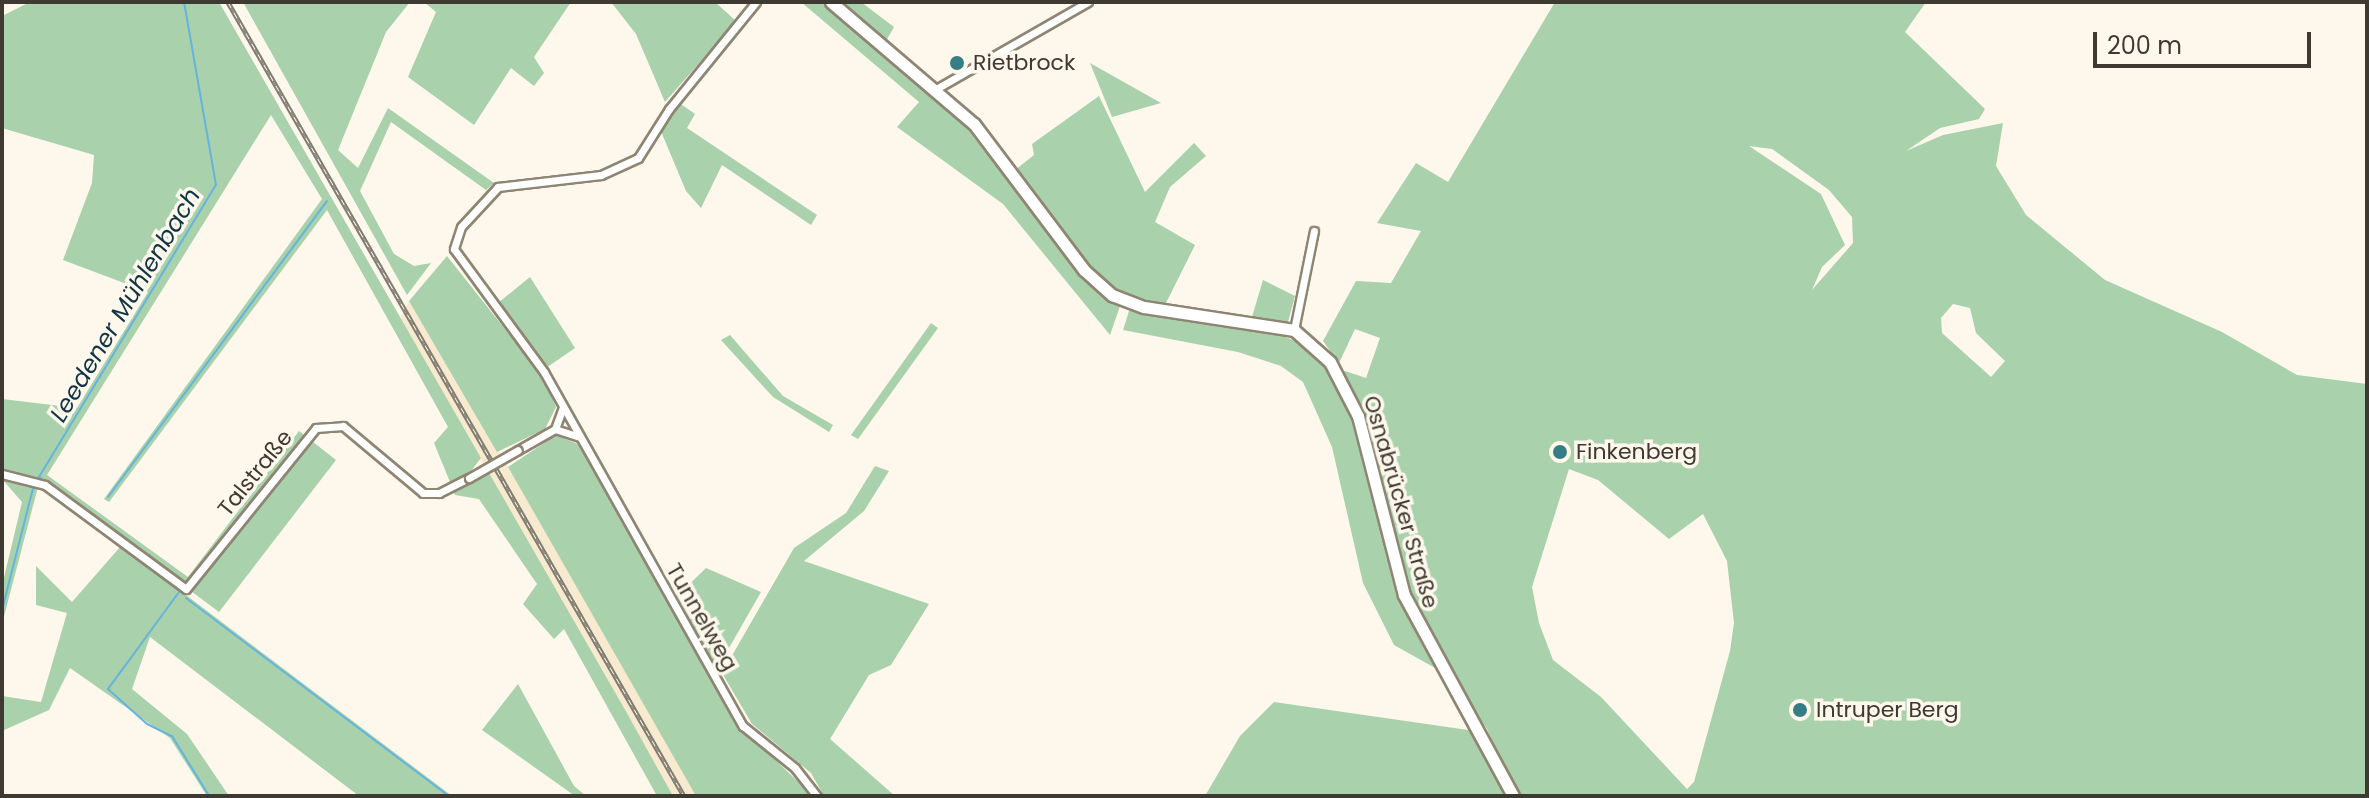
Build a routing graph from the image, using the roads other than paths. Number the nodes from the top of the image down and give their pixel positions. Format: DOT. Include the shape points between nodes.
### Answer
graph roads {
  1 [pos="756,2"];
  2 [pos="831,2"];
  3 [pos="1088,2"];
  4 [pos="936,89"];
  5 [pos="1314,231"];
  6 [pos="1294,330"];
  7 [pos="563,407"];
  8 [pos="555,429"];
  9 [pos="580,437"];
  10 [pos="2,474"];
  11 [pos="817,796"];
  12 [pos="1513,796"];
  1 -- 7 [label="street" via="669,109 638,158 601,175 509,183 489,194 461,227 454,249 457,261 535,359"];
  2 -- 4 [label="main road"];
  3 -- 4 [label="street"];
  4 -- 6 [label="main road" via="974,124 1084,270 1112,295 1144,307"];
  5 -- 6 [label="street"];
  6 -- 12 [label="main road, Osnabrücker Straße" via="1318,348 1348,392 1404,595"];
  7 -- 8 [label="street"];
  7 -- 9 [label="street"];
  8 -- 9 [label="street"];
  8 -- 10 [label="street, Talstraße, bridge" via="439,493 423,493 343,426 316,428 186,589 45,485"];
  9 -- 11 [label="street, Tunnelweg" via="743,726 795,768"];
}
